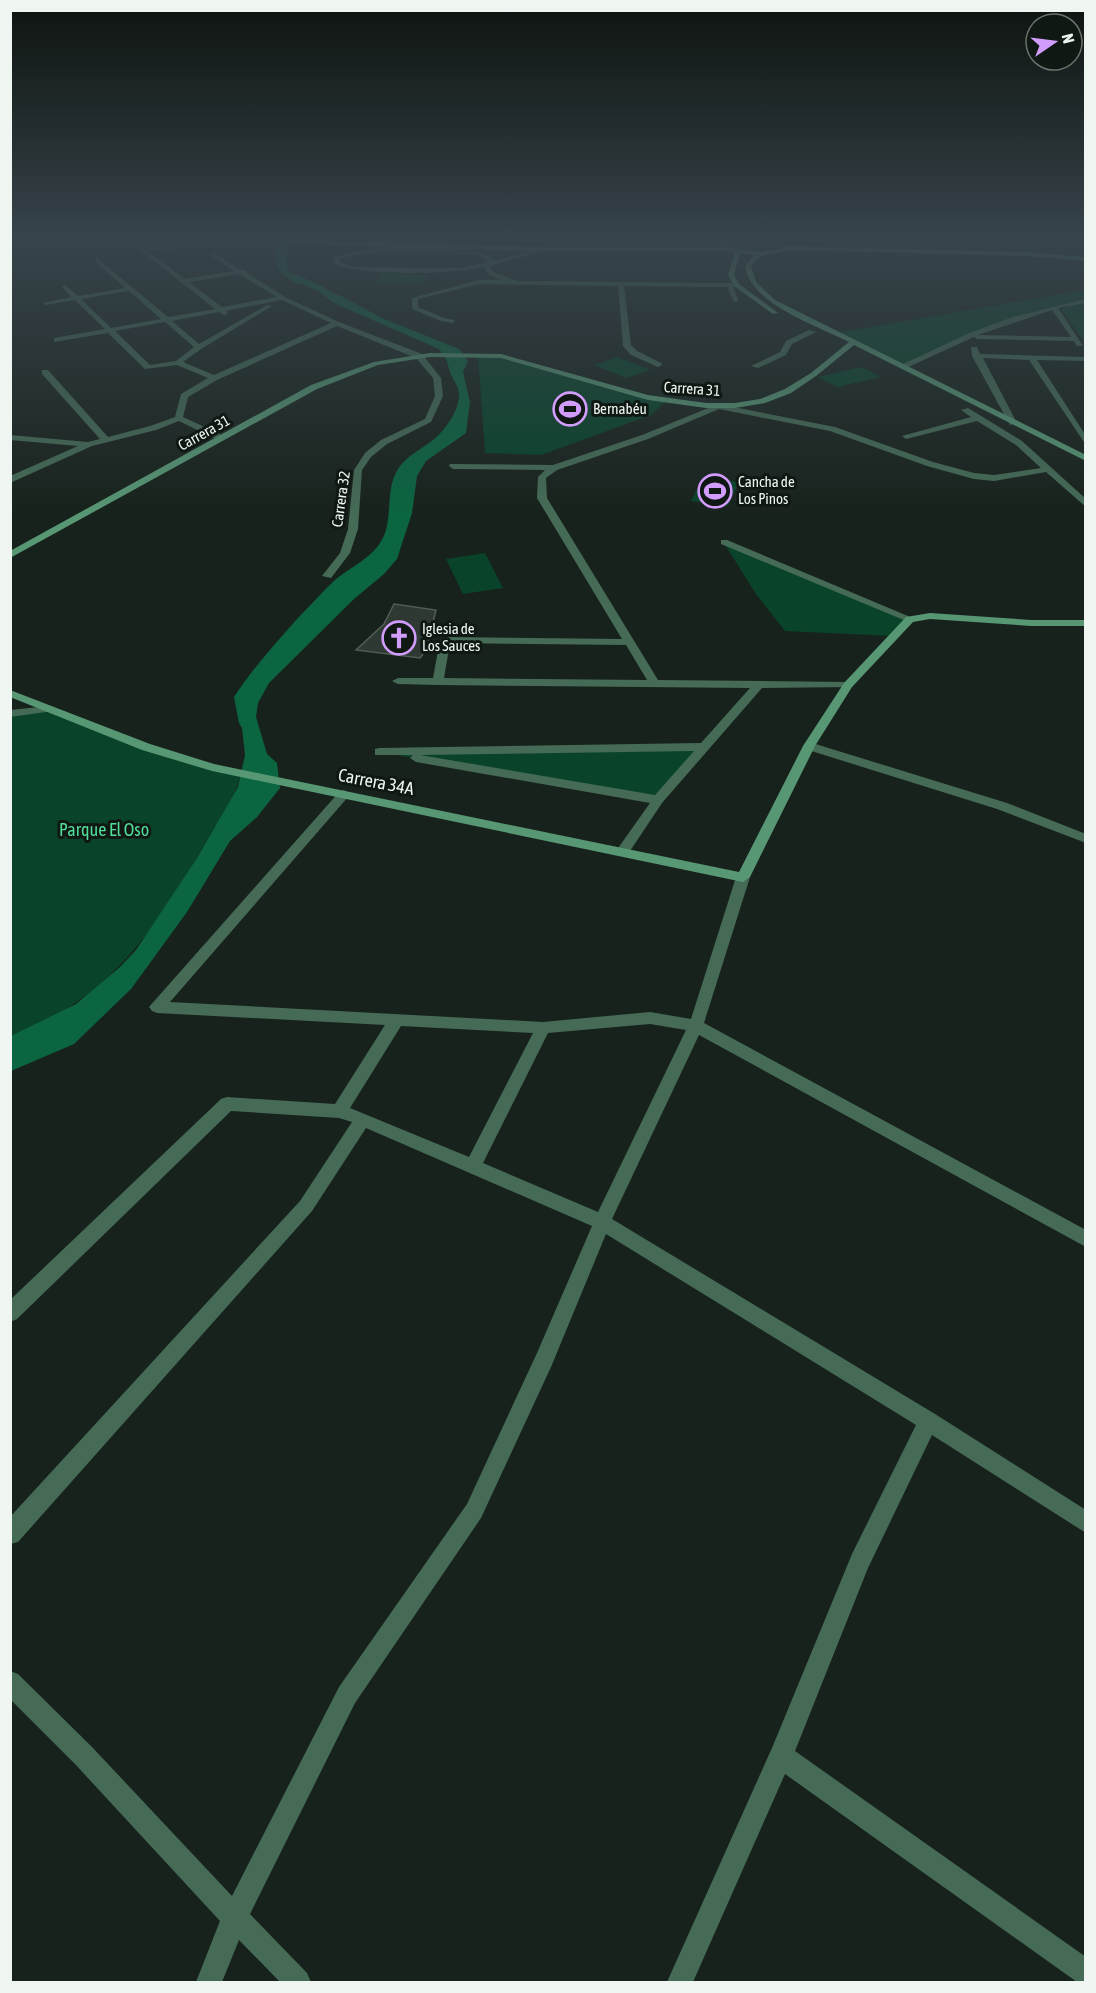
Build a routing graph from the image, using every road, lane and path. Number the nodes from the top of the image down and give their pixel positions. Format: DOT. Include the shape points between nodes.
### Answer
graph roads {
  1 [pos="111,330"];
  2 [pos="178,330"];
  3 [pos="225,330"];
  4 [pos="321,330"];
  5 [pos="355,330"];
  6 [pos="625,330"];
  7 [pos="808,330"];
  8 [pos="829,330"];
  9 [pos="986,330"];
  10 [pos="1070,330"];
  11 [pos="822,336"];
  12 [pos="968,336"];
  13 [pos="1076,339"];
  14 [pos="57,340"];
  15 [pos="853,342"];
  16 [pos="841,346"];
  17 [pos="198,347"];
  18 [pos="1086,352"];
  19 [pos="854,353"];
  20 [pos="423,356"];
  21 [pos="976,356"];
  22 [pos="1031,357"];
  23 [pos="1086,359"];
  24 [pos="178,363"];
  25 [pos="658,365"];
  26 [pos="755,366"];
  27 [pos="903,366"];
  28 [pos="45,372"];
  29 [pos="214,378"];
  30 [pos="718,406"];
  31 [pos="962,408"];
  32 [pos="179,418"];
  33 [pos="978,418"];
  34 [pos="1013,423"];
  35 [pos="906,436"];
  36 [pos="10,437"];
  37 [pos="221,438"];
  38 [pos="106,440"];
  39 [pos="1086,443"];
  40 [pos="89,444"];
  41 [pos="1086,459"];
  42 [pos="453,466"];
  43 [pos="554,468"];
  44 [pos="1048,469"];
  45 [pos="10,480"];
  46 [pos="1086,504"];
  47 [pos="724,543"];
  48 [pos="10,555"];
  49 [pos="327,576"];
  50 [pos="910,619"];
  51 [pos="1086,623"];
  52 [pos="631,642"];
  53 [pos="398,681"];
  54 [pos="438,682"];
  55 [pos="655,684"];
  56 [pos="848,685"];
  57 [pos="758,686"];
  58 [pos="13,699"];
  59 [pos="49,710"];
  60 [pos="10,714"];
  61 [pos="809,746"];
  62 [pos="704,747"];
  63 [pos="344,795"];
  64 [pos="658,801"];
  65 [pos="1086,839"];
  66 [pos="623,851"];
  67 [pos="743,877"];
  68 [pos="403,1021"];
  69 [pos="696,1026"];
  70 [pos="543,1028"];
  71 [pos="339,1111"];
  72 [pos="363,1119"];
  73 [pos="472,1167"];
  74 [pos="602,1222"];
  75 [pos="1086,1239"];
  76 [pos="10,1312"];
  77 [pos="928,1421"];
  78 [pos="1086,1523"];
  79 [pos="10,1534"];
  80 [pos="10,1682"];
  81 [pos="781,1756"];
  82 [pos="234,1919"];
  83 [pos="1086,1973"];
  84 [pos="684,1981"];
  85 [pos="209,1983"];
  86 [pos="298,1983"];
  1 -- 14 [label="street"];
  1 -- 24 [label="street" via="148,366"];
  2 -- 17 [label="street"];
  3 -- 17 [label="street"];
  4 -- 29 [label="street"];
  5 -- 20 [label="street"];
  6 -- 25 [label="street" via="627,346"];
  7 -- 11 [label="main road"];
  7 -- 26 [label="street" via="783,352"];
  8 -- 15 [label="main road"];
  9 -- 12 [label="street"];
  10 -- 13 [label="street"];
  12 -- 13 [label="street"];
  12 -- 21 [label="street"];
  12 -- 27 [label="street"];
  13 -- 18 [label="street"];
  15 -- 16 [label="main road, Carrera 31"];
  15 -- 27 [label="main road"];
  16 -- 19 [label="main road"];
  16 -- 30 [label="main road, Carrera 31" via="786,393"];
  17 -- 24 [label="street"];
  20 -- 30 [label="main road, Carrera 31" via="517,358 563,375 665,402"];
  20 -- 37 [label="main road, Carrera 31" via="362,367 314,387"];
  20 -- 49 [label="street, Carrera 32" via="437,378 439,396 424,423 394,436 368,455 358,470 353,529 345,553"];
  21 -- 22 [label="street"];
  21 -- 34 [label="street"];
  22 -- 23 [label="street"];
  22 -- 39 [label="street"];
  24 -- 29 [label="street"];
  27 -- 34 [label="main road"];
  28 -- 38 [label="street"];
  29 -- 32 [label="street" via="184,396"];
  30 -- 43 [label="street" via="645,437"];
  30 -- 44 [label="street" via="832,429 974,477 994,478"];
  31 -- 33 [label="street"];
  31 -- 34 [label="main road"];
  32 -- 37 [label="street"];
  32 -- 38 [label="street"];
  33 -- 35 [label="street"];
  33 -- 44 [label="street" via="1019,443"];
  34 -- 41 [label="main road"];
  36 -- 40 [label="street"];
  37 -- 48 [label="main road, Carrera 31"];
  38 -- 40 [label="street"];
  40 -- 45 [label="street"];
  42 -- 43 [label="street"];
  43 -- 52 [label="street" via="542,477 542,498"];
  44 -- 46 [label="street"];
  47 -- 50 [label="street"];
  50 -- 51 [label="main road" via="930,615"];
  50 -- 56 [label="main road"];
  52 -- 54 [label="street" via="445,640"];
  52 -- 55 [label="street"];
  53 -- 54 [label="street"];
  54 -- 55 [label="street"];
  55 -- 57 [label="street"];
  56 -- 57 [label="street"];
  56 -- 61 [label="main road"];
  57 -- 62 [label="street"];
  58 -- 59 [label="main road, Carrera 34A"];
  59 -- 60 [label="street"];
  59 -- 63 [label="main road, Carrera 34A" via="212,767"];
  61 -- 65 [label="street" via="1002,806"];
  61 -- 67 [label="main road"];
  62 -- 64 [label="street"];
  62 -- 64 [label="street" via="380,752"];
  63 -- 66 [label="main road, Carrera 34A"];
  63 -- 68 [label="street" via="156,1007"];
  64 -- 66 [label="street"];
  66 -- 67 [label="main road, Carrera 34A"];
  67 -- 69 [label="street"];
  68 -- 70 [label="street"];
  68 -- 71 [label="street"];
  69 -- 70 [label="street" via="650,1018"];
  69 -- 74 [label="street"];
  69 -- 75 [label="street"];
  70 -- 73 [label="street"];
  71 -- 72 [label="street"];
  71 -- 76 [label="street" via="227,1104"];
  72 -- 73 [label="street"];
  72 -- 79 [label="street" via="306,1206"];
  73 -- 74 [label="street"];
  74 -- 77 [label="street"];
  74 -- 82 [label="street" via="474,1511 347,1695"];
  77 -- 78 [label="street"];
  77 -- 81 [label="street" via="860,1562"];
  80 -- 82 [label="street"];
  81 -- 83 [label="street"];
  81 -- 84 [label="street"];
  82 -- 85 [label="street"];
  82 -- 86 [label="street"];
}
